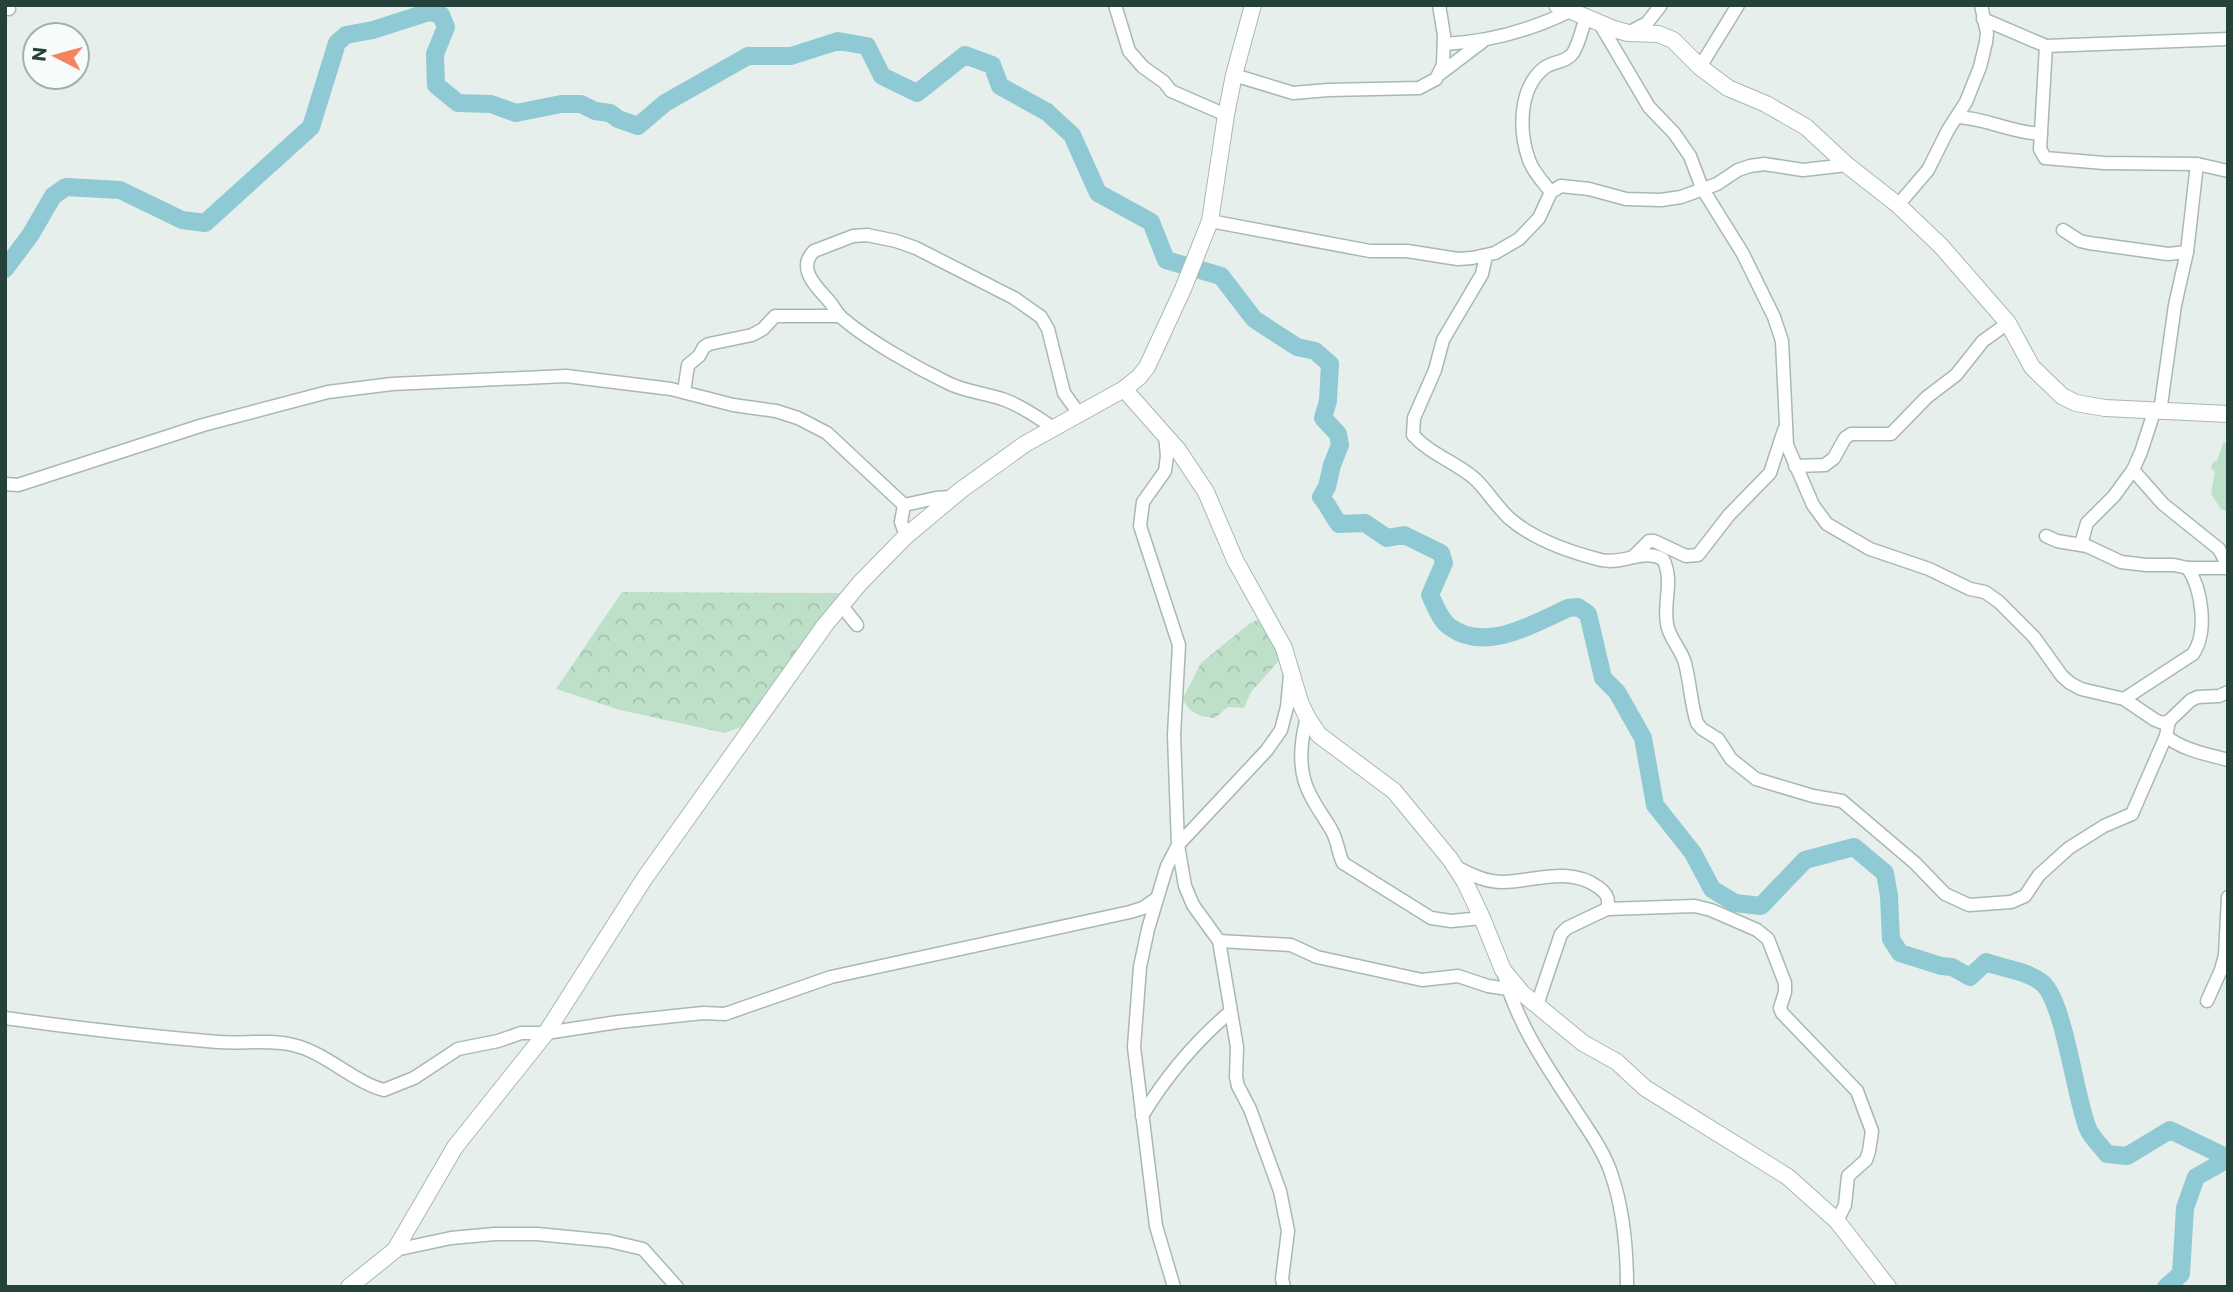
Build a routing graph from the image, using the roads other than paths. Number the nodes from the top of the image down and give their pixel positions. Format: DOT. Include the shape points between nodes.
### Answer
graph roads {
  1 [pos="1115,5"];
  2 [pos="1253,5"];
  3 [pos="1439,5"];
  4 [pos="1661,5"];
  5 [pos="1738,5"];
  6 [pos="1981,5"];
  7 [pos="1563,8"];
  8 [pos="1983,19"];
  9 [pos="1593,21"];
  10 [pos="1628,33"];
  11 [pos="2228,39"];
  12 [pos="1485,40"];
  13 [pos="1444,44"];
  14 [pos="2046,46"];
  15 [pos="1700,67"];
  16 [pos="1440,73"];
  17 [pos="1234,75"];
  18 [pos="1226,114"];
  19 [pos="1957,117"];
  20 [pos="2040,134"];
  21 [pos="2197,164"];
  22 [pos="1847,165"];
  23 [pos="2228,171"];
  24 [pos="1702,188"];
  25 [pos="1551,192"];
  26 [pos="1898,205"];
  27 [pos="1210,221"];
  28 [pos="2063,230"];
  29 [pos="2187,252"];
  30 [pos="1486,256"];
  31 [pos="840,316"];
  32 [pos="2008,323"];
  33 [pos="1124,388"];
  34 [pos="684,392"];
  35 [pos="2157,412"];
  36 [pos="2228,414"];
  37 [pos="1080,415"];
  38 [pos="1052,427"];
  39 [pos="1784,428"];
  40 [pos="1165,434"];
  41 [pos="1795,466"];
  42 [pos="2133,470"];
  43 [pos="5,484"];
  44 [pos="951,497"];
  45 [pos="904,505"];
  46 [pos="906,536"];
  47 [pos="2046,536"];
  48 [pos="2081,544"];
  49 [pos="1633,558"];
  50 [pos="2228,567"];
  51 [pos="2189,568"];
  52 [pos="842,606"];
  53 [pos="857,625"];
  54 [pos="1290,669"];
  55 [pos="2228,692"];
  56 [pos="2124,699"];
  57 [pos="1307,717"];
  58 [pos="2169,722"];
  59 [pos="2166,736"];
  60 [pos="2228,760"];
  61 [pos="1178,845"];
  62 [pos="1456,867"];
  63 [pos="2228,897"];
  64 [pos="1156,899"];
  65 [pos="1607,909"];
  66 [pos="1482,918"];
  67 [pos="1219,941"];
  68 [pos="1503,970"];
  69 [pos="1508,989"];
  70 [pos="2207,1001"];
  71 [pos="1537,1005"];
  72 [pos="1230,1012"];
  73 [pos="5,1017"];
  74 [pos="545,1033"];
  75 [pos="1142,1116"];
  76 [pos="1837,1221"];
  77 [pos="395,1250"];
  78 [pos="349,1287"];
  79 [pos="677,1287"];
  80 [pos="1174,1287"];
  81 [pos="1284,1287"];
  82 [pos="1627,1287"];
  83 [pos="1888,1287"];
  1 -- 18 [label="street" via="1129,51 1143,67 1171,91"];
  2 -- 17 [label="street"];
  3 -- 13 [label="street"];
  4 -- 10 [label="street" via="1647,23"];
  5 -- 15 [label="street"];
  6 -- 8 [label="street"];
  7 -- 9 [label="street"];
  7 -- 12 [label="street" via="1545,23"];
  8 -- 14 [label="street"];
  8 -- 19 [label="street" via="1987,33 1980,66"];
  9 -- 10 [label="street"];
  9 -- 24 [label="street" via="1648,107 1690,156"];
  9 -- 25 [label="street" via="1574,52 1535,78 1524,100 1530,163"];
  10 -- 15 [label="street" via="1665,36"];
  11 -- 14 [label="street"];
  12 -- 13 [label="street"];
  12 -- 16 [label="street"];
  13 -- 16 [label="street"];
  14 -- 20 [label="street"];
  15 -- 22 [label="street" via="1728,88 1806,127"];
  16 -- 17 [label="street" via="1413,90 1302,93"];
  17 -- 18 [label="street"];
  18 -- 27 [label="street"];
  19 -- 20 [label="street"];
  19 -- 26 [label="street" via="1928,170"];
  20 -- 21 [label="street" via="2042,154 2051,160"];
  21 -- 23 [label="street"];
  21 -- 29 [label="street"];
  22 -- 24 [label="street" via="1802,170 1750,166"];
  22 -- 26 [label="street"];
  24 -- 25 [label="street" via="1661,200 1626,199 1560,186"];
  24 -- 39 [label="street" via="1743,254 1774,317 1782,341"];
  25 -- 30 [label="street" via="1531,228"];
  26 -- 32 [label="street"];
  27 -- 30 [label="street" via="1370,251 1458,259"];
  27 -- 33 [label="street" via="1147,367"];
  28 -- 29 [label="street" via="2089,243 2168,254"];
  29 -- 35 [label="street"];
  30 -- 49 [label="street" via="1482,274 1443,340 1414,418 1413,435 1472,477 1510,519 1531,534 1610,562"];
  31 -- 34 [label="street" via="775,316 752,335 709,344 688,365"];
  31 -- 37 [label="street" via="812,282 807,262 814,251 853,236 877,237 916,248 1014,298 1041,317 1048,328 1064,393"];
  31 -- 38 [label="street" via="948,383 1006,400"];
  32 -- 35 [label="street" via="2032,368 2062,396 2091,406"];
  32 -- 41 [label="street" via="1983,341 1956,375 1891,434 1851,434 1825,465"];
  33 -- 37 [label="street"];
  33 -- 40 [label="street"];
  34 -- 43 [label="street" via="566,376 393,384 328,392 203,425 18,485"];
  34 -- 45 [label="street" via="776,411 814,425"];
  35 -- 36 [label="street"];
  35 -- 42 [label="street"];
  37 -- 38 [label="street"];
  38 -- 44 [label="street"];
  39 -- 41 [label="street"];
  39 -- 49 [label="street" via="1770,473 1698,555 1686,556 1649,541"];
  40 -- 54 [label="street" via="1206,492 1235,560 1284,648"];
  40 -- 61 [label="street" via="1165,471 1143,502 1140,526 1179,645 1174,735"];
  41 -- 56 [label="street" via="1813,505 1835,530 1870,549 1985,592 2024,626 2070,683"];
  42 -- 48 [label="street" via="2087,523"];
  42 -- 50 [label="street" via="2163,504 2218,549"];
  44 -- 45 [label="street"];
  44 -- 46 [label="street"];
  45 -- 46 [label="street" via="901,522"];
  46 -- 52 [label="street"];
  47 -- 48 [label="street"];
  48 -- 51 [label="street" via="2121,562"];
  49 -- 59 [label="street" via="1655,555 1667,567 1667,624 1685,662 1694,716 1702,729 1718,739 1731,759 1756,779 1842,801 1956,901 1982,905 2025,896 2039,875 2069,848 2132,814"];
  50 -- 51 [label="street"];
  51 -- 56 [label="street" via="2196,579 2202,622 2199,645 2193,654"];
  52 -- 53 [label="street"];
  52 -- 74 [label="street" via="644,879"];
  54 -- 57 [label="street"];
  54 -- 61 [label="street" via="1282,730"];
  55 -- 58 [label="street" via="2190,700"];
  56 -- 58 [label="street" via="2155,720"];
  57 -- 62 [label="street" via="1319,734 1394,791"];
  57 -- 66 [label="street" via="1301,759 1304,780 1336,838 1343,863 1431,918"];
  58 -- 59 [label="street"];
  59 -- 60 [label="street" via="2194,751"];
  61 -- 64 [label="street"];
  61 -- 67 [label="street" via="1185,886"];
  62 -- 65 [label="street" via="1488,881 1503,882 1568,874 1606,893"];
  62 -- 66 [label="street"];
  63 -- 70 [label="street" via="2225,955"];
  64 -- 74 [label="street" via="1130,912 831,977 724,1014"];
  64 -- 75 [label="street" via="1140,967 1134,1047"];
  65 -- 71 [label="street" via="1561,934"];
  65 -- 76 [label="street" via="1695,906 1757,930 1768,939 1784,983 1782,1013 1857,1091 1872,1131 1866,1160 1848,1176 1845,1205"];
  66 -- 68 [label="street"];
  67 -- 69 [label="street" via="1290,945 1317,957 1422,980 1458,976"];
  67 -- 72 [label="street"];
  68 -- 69 [label="street"];
  68 -- 71 [label="street"];
  69 -- 82 [label="street" via="1541,1056 1612,1174 1625,1228"];
  71 -- 76 [label="street" via="1583,1043 1617,1062 1645,1088 1788,1177"];
  72 -- 75 [label="street" via="1196,1044"];
  72 -- 81 [label="street" via="1238,1086 1280,1191 1288,1231"];
  73 -- 74 [label="street" via="220,1042 296,1045 384,1090 414,1078 458,1049 521,1033"];
  74 -- 77 [label="street" via="455,1147"];
  75 -- 80 [label="street" via="1156,1226"];
  76 -- 83 [label="street"];
  77 -- 78 [label="street"];
  77 -- 79 [label="street" via="451,1237 495,1234 609,1241 643,1249"];
}
